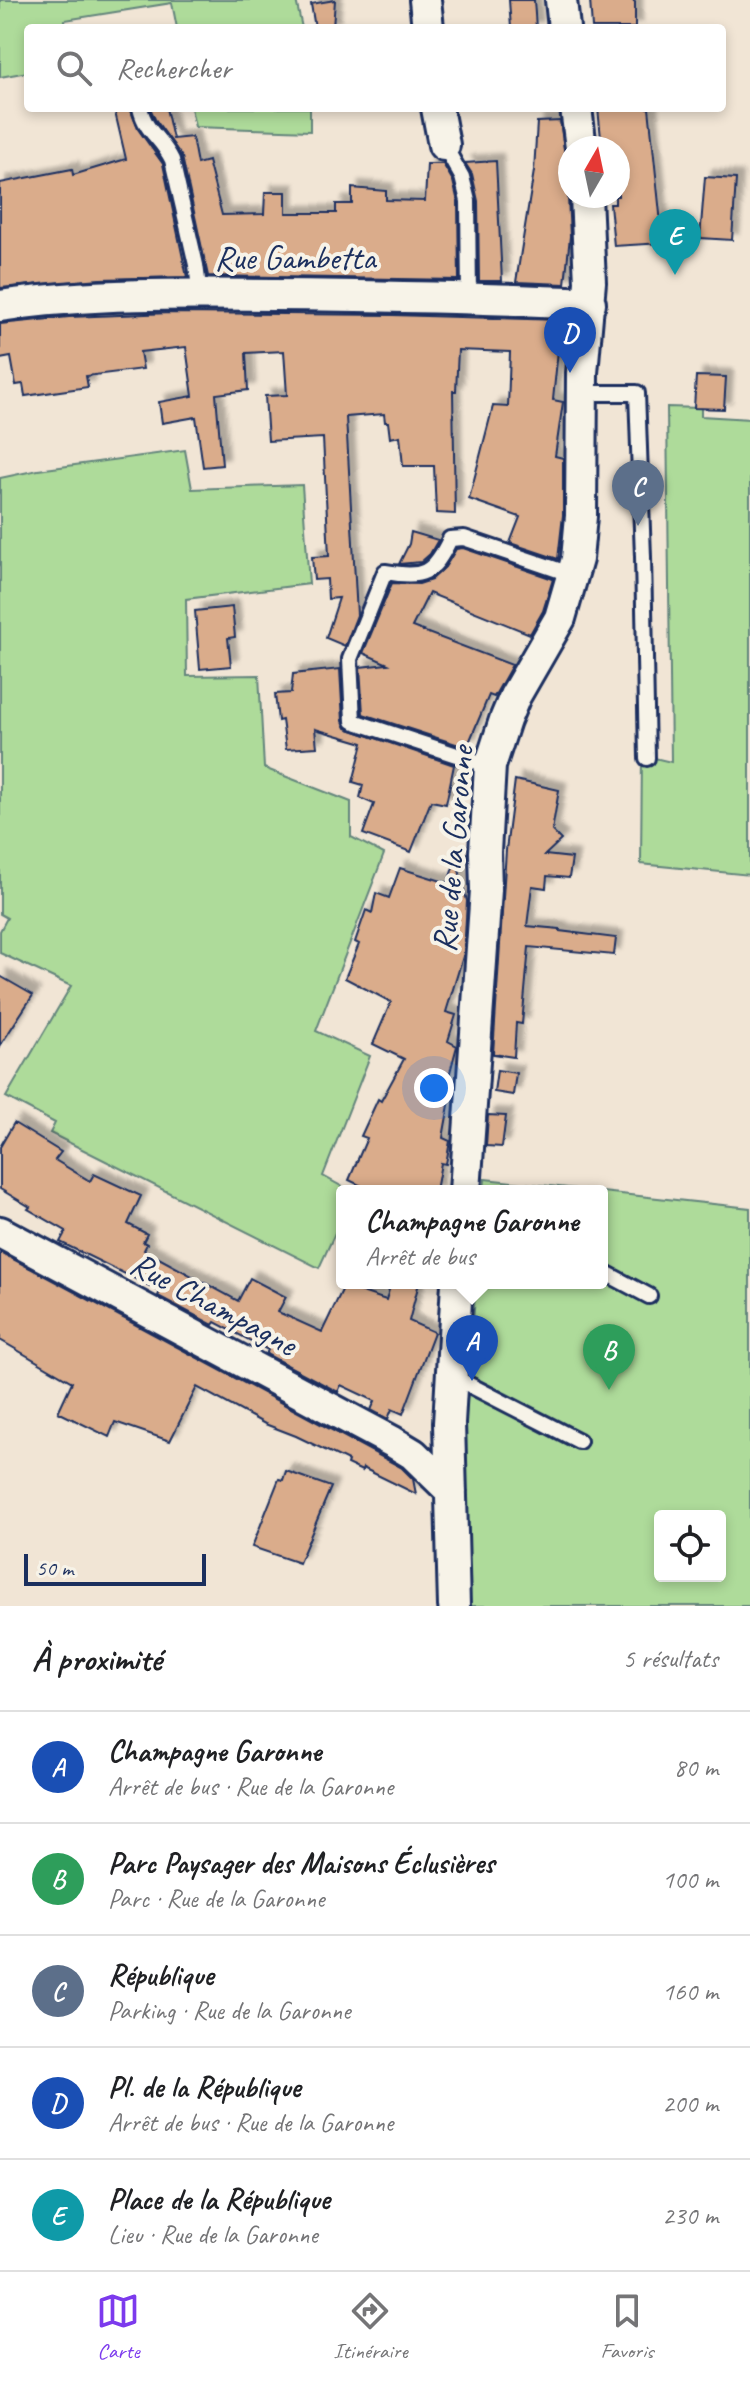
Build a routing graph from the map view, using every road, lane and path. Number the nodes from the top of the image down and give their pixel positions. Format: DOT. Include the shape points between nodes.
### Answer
graph roads {
  1 [pos="425,0"];
  2 [pos="561,0"];
  3 [pos="428,24"];
  4 [pos="564,24"];
  5 [pos="141,112"];
  6 [pos="438,112"];
  7 [pos="576,112"];
  8 [pos="580,136"];
  9 [pos="444,145"];
  10 [pos="586,208"];
  11 [pos="200,295"];
  12 [pos="469,297"];
  13 [pos="590,303"];
  14 [pos="0,306"];
  15 [pos="581,393"];
  16 [pos="574,576"];
  17 [pos="647,758"];
  18 [pos="490,766"];
  19 [pos="465,1185"];
  20 [pos="0,1232"];
  21 [pos="608,1274"];
  22 [pos="457,1289"];
  23 [pos="649,1296"];
  24 [pos="451,1376"];
  25 [pos="449,1423"];
  26 [pos="579,1441"];
  27 [pos="393,1442"];
  28 [pos="451,1491"];
  29 [pos="454,1606"];
  1 -- 3 [label="street"];
  2 -- 4 [label="street"];
  5 -- 11 [label="lane" via="144,125 166,146 172,160"];
  6 -- 9 [label="street"];
  7 -- 8 [label="street"];
  9 -- 12 [label="lane" via="468,201"];
  10 -- 13 [label="street, Rue de la Garonne"];
  11 -- 12 [label="street, Rue Gambetta"];
  11 -- 14 [label="street, Rue Gambetta"];
  12 -- 13 [label="street, Rue Gambetta"];
  13 -- 15 [label="street, Rue de la Garonne"];
  15 -- 16 [label="street, Rue de la Garonne" via="581,516"];
  15 -- 17 [label="lane" via="637,393"];
  16 -- 18 [label="street, Rue de la Garonne" via="560,618 510,708"];
  16 -- 18 [label="lane" via="455,537 429,570 410,576 385,572 350,659 353,721"];
  18 -- 19 [label="street, Rue de la Garonne"];
  20 -- 27 [label="street, Rue Champagne"];
  21 -- 23 [label="lane"];
  22 -- 24 [label="street"];
  24 -- 25 [label="street"];
  24 -- 26 [label="lane"];
  25 -- 27 [label="street" via="426,1438"];
  25 -- 28 [label="street"];
  27 -- 28 [label="street, Rue Champagne"];
  28 -- 29 [label="street"];
}
